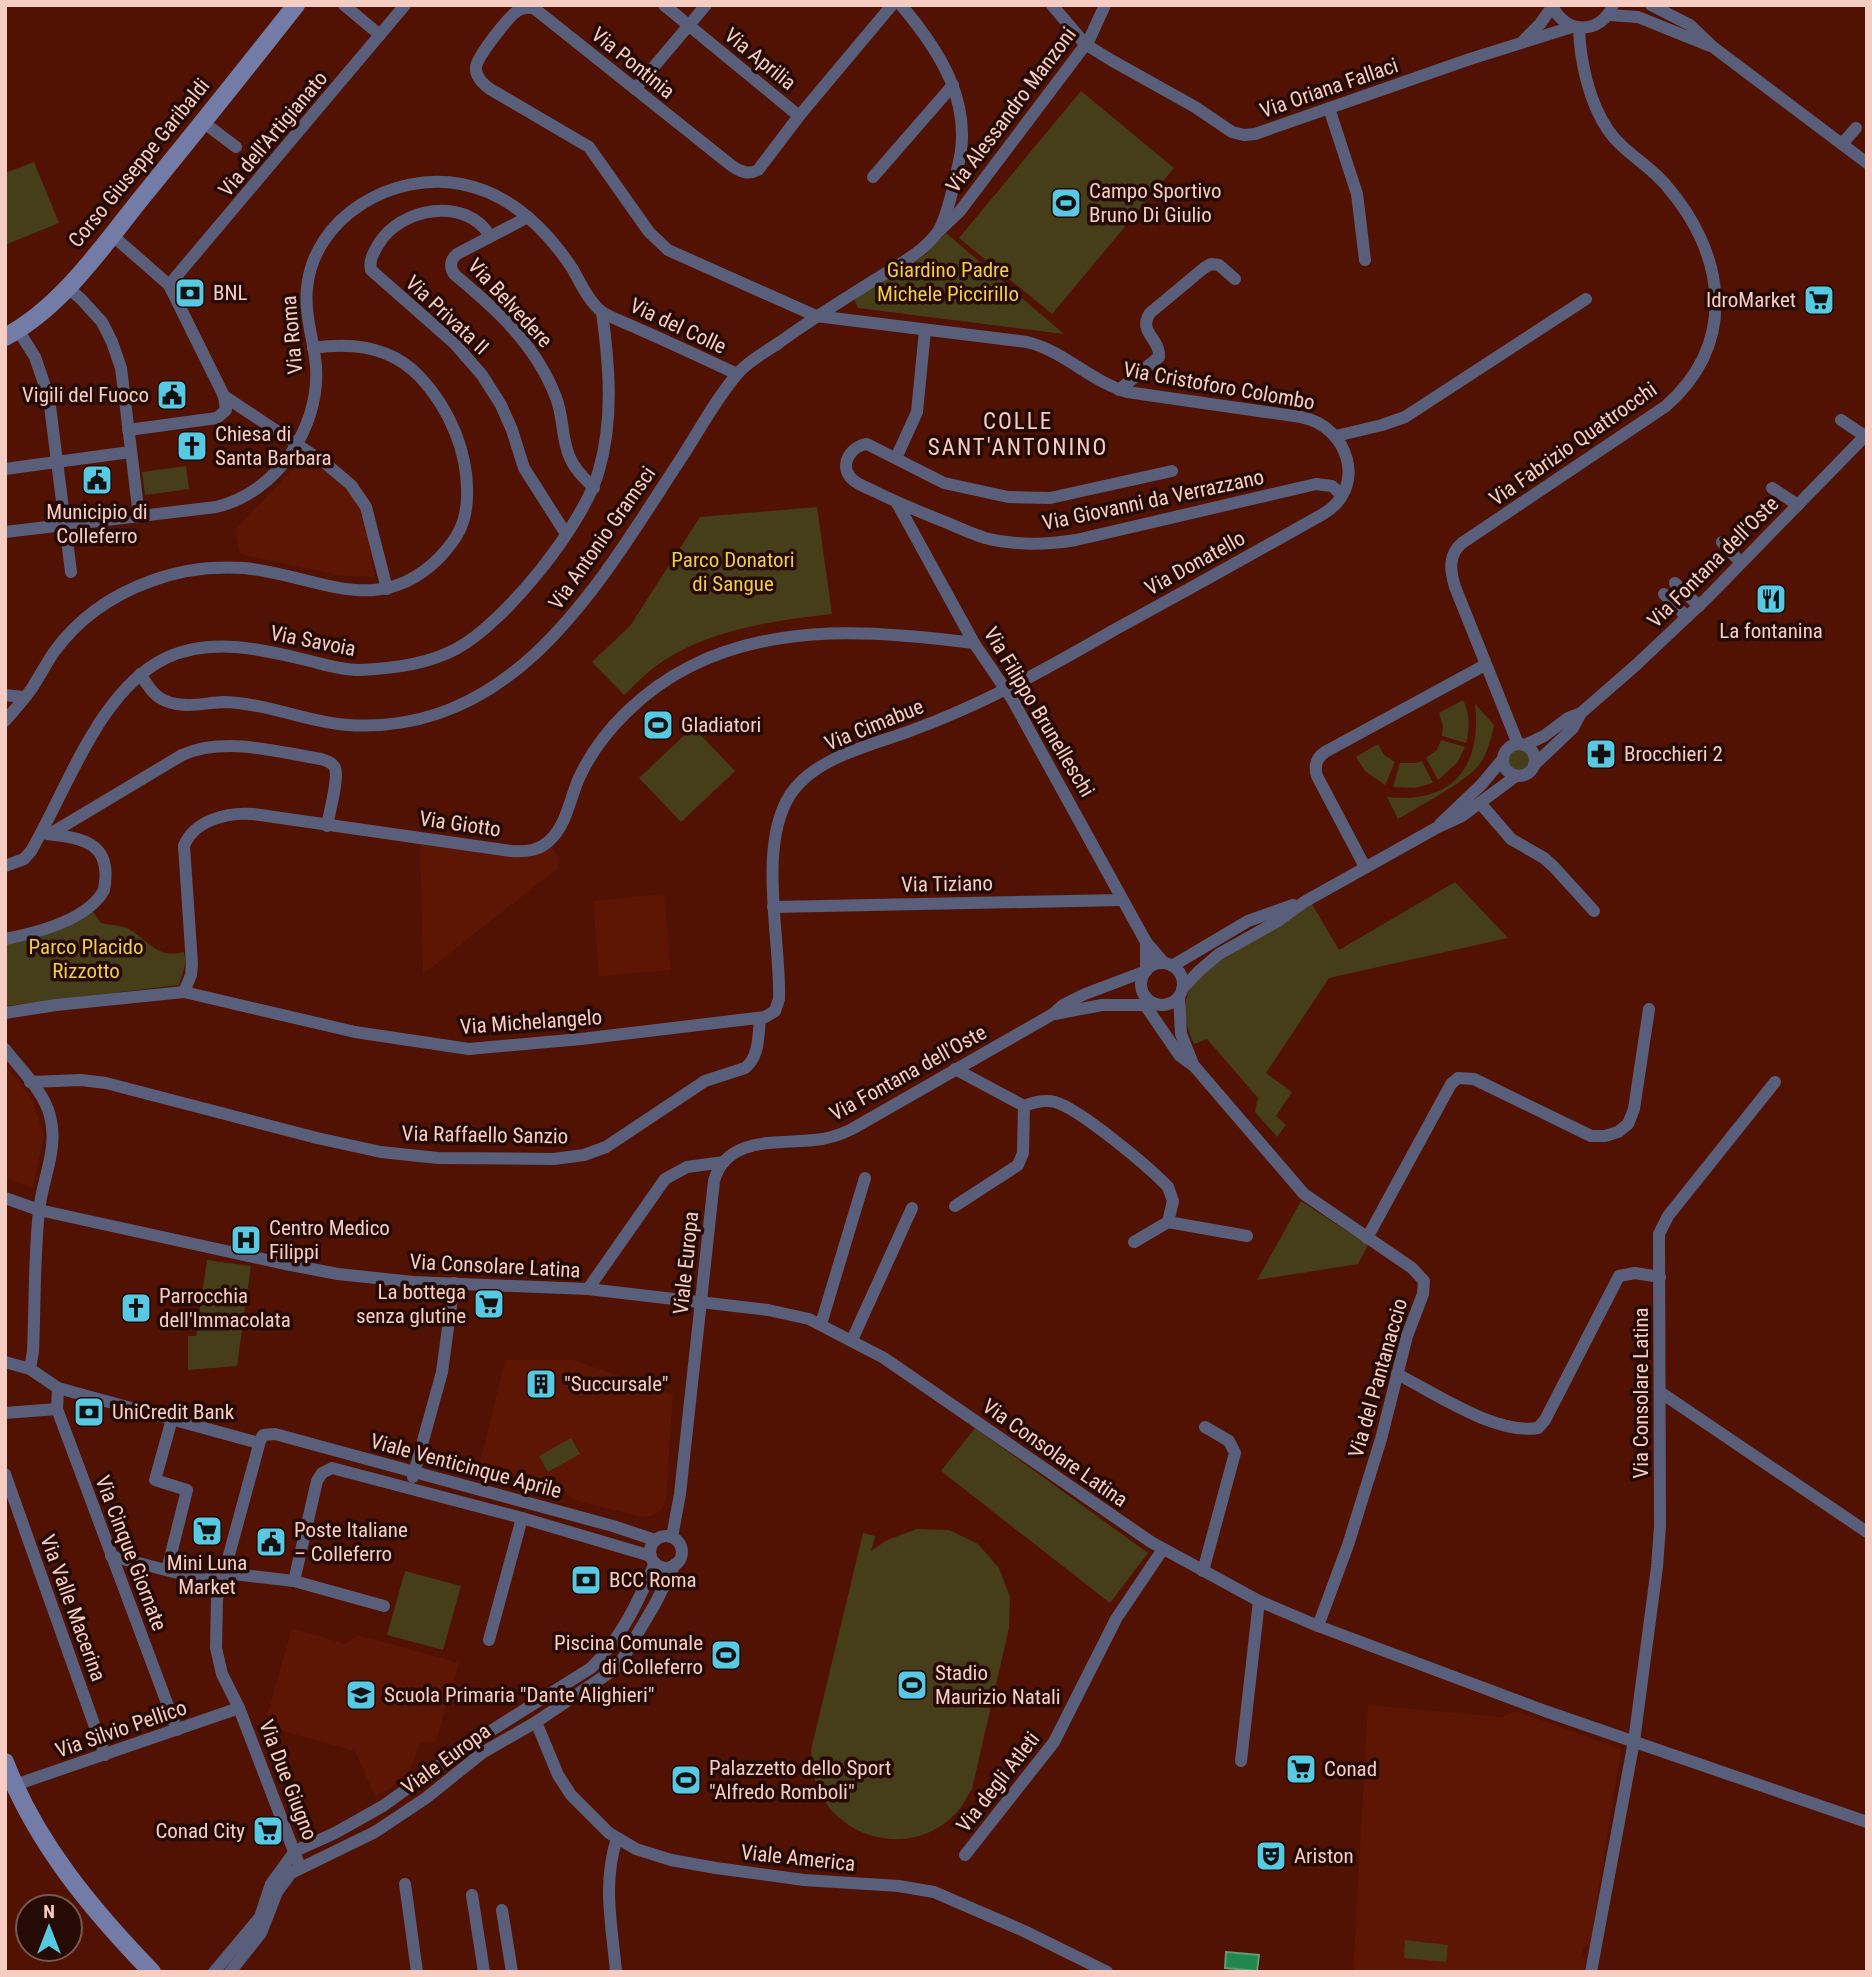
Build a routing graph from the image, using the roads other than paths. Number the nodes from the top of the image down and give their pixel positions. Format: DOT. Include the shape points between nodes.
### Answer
graph roads {
  1 [pos="296,5"];
  2 [pos="344,5"];
  3 [pos="405,5"];
  4 [pos="664,5"];
  5 [pos="706,5"];
  6 [pos="892,5"];
  7 [pos="901,5"];
  8 [pos="1052,5"];
  9 [pos="1105,5"];
  10 [pos="1651,5"];
  11 [pos="1552,6"];
  12 [pos="1611,10"];
  13 [pos="689,26"];
  14 [pos="1576,28"];
  15 [pos="380,35"];
  16 [pos="1521,42"];
  17 [pos="1085,44"];
  18 [pos="1713,47"];
  19 [pos="953,85"];
  20 [pos="635,89"];
  21 [pos="1329,108"];
  22 [pos="799,116"];
  23 [pos="203,122"];
  24 [pos="1856,128"];
  25 [pos="1842,144"];
  26 [pos="236,148"];
  27 [pos="1867,163"];
  28 [pos="873,177"];
  29 [pos="528,217"];
  30 [pos="939,231"];
  31 [pos="112,235"];
  32 [pos="490,236"];
  33 [pos="1365,260"];
  34 [pos="1235,279"];
  35 [pos="169,285"];
  36 [pos="67,287"];
  37 [pos="1586,299"];
  38 [pos="602,312"];
  39 [pos="816,316"];
  40 [pos="925,330"];
  41 [pos="12,334"];
  42 [pos="313,348"];
  43 [pos="737,374"];
  44 [pos="1119,390"];
  45 [pos="224,396"];
  46 [pos="1841,420"];
  47 [pos="128,430"];
  48 [pos="1866,435"];
  49 [pos="1336,436"];
  50 [pos="297,443"];
  51 [pos="130,452"];
  52 [pos="896,458"];
  53 [pos="57,462"];
  54 [pos="5,469"];
  55 [pos="1172,471"];
  56 [pos="594,488"];
  57 [pos="1773,488"];
  58 [pos="1342,495"];
  59 [pos="897,503"];
  60 [pos="1798,505"];
  61 [pos="139,516"];
  62 [pos="66,525"];
  63 [pos="5,532"];
  64 [pos="566,534"];
  65 [pos="1722,542"];
  66 [pos="1741,563"];
  67 [pos="71,572"];
  68 [pos="1675,583"];
  69 [pos="387,589"];
  70 [pos="1664,594"];
  71 [pos="1699,606"];
  72 [pos="1686,617"];
  73 [pos="974,643"];
  74 [pos="1485,665"];
  75 [pos="140,674"];
  76 [pos="1007,690"];
  77 [pos="5,695"];
  78 [pos="23,697"];
  79 [pos="1581,713"];
  80 [pos="5,721"];
  81 [pos="1521,744"];
  82 [pos="1502,760"];
  83 [pos="1534,765"];
  84 [pos="1516,776"];
  85 [pos="1480,803"];
  86 [pos="327,826"];
  87 [pos="1437,827"];
  88 [pos="45,833"];
  89 [pos="5,866"];
  90 [pos="1366,867"];
  91 [pos="1122,900"];
  92 [pos="1304,902"];
  93 [pos="773,907"];
  94 [pos="1594,911"];
  95 [pos="5,939"];
  96 [pos="1146,942"];
  97 [pos="1168,965"];
  98 [pos="1146,971"];
  99 [pos="184,992"];
  100 [pos="1181,993"];
  101 [pos="1147,1003"];
  102 [pos="1649,1009"];
  103 [pos="5,1013"];
  104 [pos="1053,1014"];
  105 [pos="760,1018"];
  106 [pos="5,1049"];
  107 [pos="1195,1067"];
  108 [pos="955,1069"];
  109 [pos="30,1082"];
  110 [pos="1775,1082"];
  111 [pos="1024,1106"];
  112 [pos="724,1162"];
  113 [pos="865,1178"];
  114 [pos="5,1198"];
  115 [pos="955,1206"];
  116 [pos="912,1208"];
  117 [pos="39,1210"];
  118 [pos="1168,1222"];
  119 [pos="1247,1236"];
  120 [pos="1367,1238"];
  121 [pos="1134,1241"];
  122 [pos="1660,1278"];
  123 [pos="454,1283"];
  124 [pos="587,1289"];
  125 [pos="701,1302"];
  126 [pos="821,1324"];
  127 [pos="852,1340"];
  128 [pos="5,1362"];
  129 [pos="30,1369"];
  130 [pos="1398,1374"];
  131 [pos="58,1388"];
  132 [pos="1660,1392"];
  133 [pos="57,1409"];
  134 [pos="5,1413"];
  135 [pos="172,1419"];
  136 [pos="1205,1427"];
  137 [pos="262,1439"];
  138 [pos="415,1472"];
  139 [pos="5,1474"];
  140 [pos="410,1488"];
  141 [pos="522,1518"];
  142 [pos="1867,1532"];
  143 [pos="672,1537"];
  144 [pos="655,1540"];
  145 [pos="1163,1549"];
  146 [pos="111,1556"];
  147 [pos="653,1559"];
  148 [pos="675,1564"];
  149 [pos="167,1570"];
  150 [pos="1203,1572"];
  151 [pos="225,1573"];
  152 [pos="295,1581"];
  153 [pos="1259,1601"];
  154 [pos="384,1606"];
  155 [pos="1318,1626"];
  156 [pos="489,1640"];
  157 [pos="239,1708"];
  158 [pos="536,1722"];
  159 [pos="177,1730"];
  160 [pos="1633,1741"];
  161 [pos="105,1755"];
  162 [pos="1241,1761"];
  163 [pos="5,1762"];
  164 [pos="15,1785"];
  165 [pos="1867,1822"];
  166 [pos="617,1839"];
  167 [pos="295,1851"];
  168 [pos="965,1855"];
  169 [pos="300,1867"];
  170 [pos="405,1884"];
  171 [pos="472,1895"];
  172 [pos="502,1910"];
  173 [pos="151,1971"];
  174 [pos="214,1972"];
  175 [pos="230,1972"];
  176 [pos="417,1972"];
  177 [pos="484,1972"];
  178 [pos="512,1972"];
  179 [pos="616,1972"];
  180 [pos="1107,1972"];
  181 [pos="1591,1972"];
  1 -- 23 [label="main road, Corso Giuseppe Garibaldi"];
  2 -- 15 [label="street"];
  3 -- 15 [label="street, Via dell'Artigianato"];
  4 -- 13 [label="street, Via Aprilia"];
  5 -- 13 [label="street"];
  6 -- 22 [label="street, Via Pontinia"];
  7 -- 19 [label="street" via="933,44"];
  8 -- 17 [label="street, Via Oriana Fallaci"];
  9 -- 17 [label="street, Via Alessandro Manzoni"];
  10 -- 18 [label="street" via="1690,25"];
  11 -- 14 [label="street"];
  11 -- 16 [label="street, Via Oriana Fallaci"];
  12 -- 14 [label="street, Via Oriana Fallaci" via="1601,23"];
  12 -- 18 [label="street"];
  13 -- 20 [label="street"];
  13 -- 22 [label="street, Via Aprilia"];
  14 -- 16 [label="street, Via Oriana Fallaci"];
  14 -- 74 [label="street, Via Fabrizio Quattrocchi" via="1604,124 1667,186 1701,236 1713,288 1714,328 1702,360 1666,406 1455,550 1453,581"];
  15 -- 35 [label="street, Via dell'Artigianato"];
  16 -- 21 [label="street, Via Oriana Fallaci"];
  17 -- 21 [label="street, Via Oriana Fallaci" via="1239,135 1255,134"];
  17 -- 30 [label="street, Via Alessandro Manzoni" via="960,211"];
  18 -- 25 [label="street"];
  19 -- 28 [label="street"];
  19 -- 30 [label="street" via="962,118 962,145"];
  20 -- 22 [label="street, Via Pontinia" via="743,172 758,170"];
  20 -- 39 [label="street, Via Pontinia" via="532,8 514,13 476,67 486,86 592,151 663,246"];
  21 -- 33 [label="street" via="1357,194"];
  23 -- 26 [label="street"];
  23 -- 31 [label="main road, Corso Giuseppe Garibaldi"];
  24 -- 25 [label="street"];
  25 -- 27 [label="street"];
  29 -- 32 [label="street, Via Belvedere"];
  29 -- 38 [label="street, Via Roma" via="562,254"];
  29 -- 42 [label="street, Via Roma" via="488,192 448,182 399,187 362,203 333,230 309,274 306,305"];
  30 -- 39 [label="street, Via Alessandro Manzoni" via="900,264"];
  31 -- 35 [label="street"];
  31 -- 36 [label="main road, Corso Giuseppe Garibaldi"];
  32 -- 56 [label="street, Via Belvedere" via="454,256 452,272 500,314 532,352 560,406 569,456"];
  32 -- 64 [label="street, Via Privata II" via="480,222 466,214 420,214 388,230 370,267 439,328 482,375 501,405 524,468"];
  34 -- 44 [label="street" via="1223,267 1211,264 1150,313 1146,327 1159,347 1159,356"];
  35 -- 45 [label="street"];
  36 -- 41 [label="main road, Corso Giuseppe Garibaldi"];
  36 -- 47 [label="street" via="108,332 121,368"];
  37 -- 49 [label="street, Via Cristoforo Colombo" via="1405,417"];
  38 -- 43 [label="street, Via del Colle"];
  38 -- 56 [label="street, Via Savoia" via="609,372 608,416"];
  39 -- 40 [label="street, Via Cristoforo Colombo"];
  39 -- 43 [label="street, Via Antonio Gramsci"];
  40 -- 44 [label="street, Via Cristoforo Colombo" via="1043,347"];
  40 -- 52 [label="street" via="917,412"];
  41 -- 53 [label="street" via="32,351 46,389"];
  42 -- 50 [label="street, Via Roma" via="314,396"];
  42 -- 69 [label="street" via="356,345 386,354 409,368 436,396 461,451 468,492 460,533 423,573"];
  43 -- 75 [label="street, Via Antonio Gramsci" via="581,606 526,663 477,696 413,720 349,725 247,704 171,702 156,696"];
  44 -- 49 [label="street, Via Cristoforo Colombo" via="1308,418"];
  45 -- 47 [label="street" via="226,410 217,418"];
  45 -- 50 [label="street"];
  46 -- 48 [label="street"];
  47 -- 51 [label="street"];
  48 -- 60 [label="street, Via Fontana dell'Oste"];
  49 -- 58 [label="street" via="1348,467"];
  50 -- 61 [label="street, Via Roma" via="273,474 237,500 216,507"];
  50 -- 69 [label="street" via="335,470 366,507"];
  51 -- 53 [label="street"];
  51 -- 61 [label="street"];
  52 -- 55 [label="street" via="944,483 1032,499 1067,496"];
  52 -- 59 [label="street, Via Giovanni da Verrazzano" via="874,446 861,445 850,452 846,464 853,481"];
  53 -- 54 [label="street"];
  53 -- 62 [label="street"];
  56 -- 64 [label="street, Via Savoia"];
  57 -- 60 [label="street"];
  58 -- 59 [label="street, Via Giovanni da Verrazzano" via="1319,483 1044,544 985,537"];
  58 -- 76 [label="street, Via Donatello" via="1328,511"];
  59 -- 73 [label="street, Via Filippo Brunelleschi"];
  60 -- 66 [label="street, Via Fontana dell'Oste"];
  61 -- 62 [label="street, Via Roma"];
  62 -- 63 [label="street, Via Roma"];
  62 -- 67 [label="street"];
  64 -- 75 [label="street, Via Savoia" via="496,619 466,643 434,658 392,668 348,669 254,649 214,648 176,654"];
  65 -- 66 [label="street"];
  66 -- 71 [label="street, Via Fontana dell'Oste"];
  68 -- 71 [label="street"];
  69 -- 78 [label="street" via="348,590 238,568 163,577 117,596 81,622"];
  70 -- 72 [label="street"];
  71 -- 72 [label="street, Via Fontana dell'Oste"];
  72 -- 79 [label="street, Via Fontana dell'Oste"];
  73 -- 76 [label="street, Via Filippo Brunelleschi"];
  73 -- 86 [label="street, Via Giotto" via="896,634 818,634 755,643 690,667 651,692 601,741 579,777 555,836 535,850 511,851"];
  74 -- 81 [label="street, Via Fabrizio Quattrocchi"];
  74 -- 90 [label="street" via="1318,758 1317,776"];
  75 -- 88 [label="street, Via Savoia" via="110,708"];
  76 -- 91 [label="street, Via Filippo Brunelleschi"];
  76 -- 93 [label="street, Via Cimabue" via="838,758 803,781 788,799 779,825"];
  77 -- 78 [label="street"];
  78 -- 80 [label="street"];
  79 -- 81 [label="street, Via Fontana dell'Oste"];
  79 -- 83 [label="street, Via Fontana dell'Oste" via="1573,728"];
  81 -- 82 [label="street" via="1508,747"];
  81 -- 83 [label="street" via="1533,753"];
  82 -- 84 [label="street" via="1506,771"];
  82 -- 87 [label="street"];
  83 -- 84 [label="street" via="1528,774"];
  84 -- 85 [label="street"];
  85 -- 87 [label="street"];
  85 -- 94 [label="street" via="1511,839 1550,862"];
  86 -- 88 [label="street" via="336,773 330,762 218,747 182,755"];
  86 -- 99 [label="street, Via Giotto" via="243,813 209,821 191,834 183,852 192,970"];
  87 -- 90 [label="street"];
  88 -- 89 [label="street, Via Savoia" via="27,856"];
  88 -- 95 [label="street" via="80,838 94,846 105,867 104,890 72,918"];
  90 -- 92 [label="street"];
  91 -- 93 [label="street, Via Tiziano"];
  91 -- 96 [label="street, Via Filippo Brunelleschi"];
  92 -- 97 [label="street" via="1248,921"];
  92 -- 100 [label="street" via="1214,958"];
  93 -- 105 [label="street, Via Cimabue" via="779,999 775,1011"];
  96 -- 97 [label="street, Via Filippo Brunelleschi"];
  96 -- 98 [label="street, Via Filippo Brunelleschi"];
  97 -- 98 [label="street" via="1151,966"];
  97 -- 100 [label="street" via="1181,976"];
  98 -- 101 [label="street" via="1141,983"];
  98 -- 104 [label="street, Via Fontana dell'Oste" via="1075,998"];
  99 -- 103 [label="street"];
  99 -- 105 [label="street, Via Michelangelo" via="342,1029 462,1048"];
  100 -- 101 [label="street" via="1161,1005"];
  100 -- 107 [label="street, Via del Pantanaccio" via="1181,1034"];
  101 -- 104 [label="street, Via Fontana dell'Oste" via="1107,1004"];
  101 -- 107 [label="street, Via del Pantanaccio" via="1180,1056"];
  102 -- 120 [label="street" via="1634,1109 1623,1129 1605,1136 1583,1134 1474,1079 1458,1078"];
  104 -- 108 [label="street, Via Fontana dell'Oste"];
  105 -- 109 [label="street, Via Raffaello Sanzio" via="754,1058 745,1068 705,1081 606,1147 561,1158 450,1159 382,1152 106,1083"];
  106 -- 109 [label="street"];
  107 -- 120 [label="street, Via del Pantanaccio" via="1298,1188"];
  108 -- 111 [label="street"];
  108 -- 112 [label="street, Via Fontana dell'Oste" via="846,1132 819,1140 745,1147"];
  109 -- 117 [label="street" via="47,1106 53,1136"];
  110 -- 122 [label="street, Via Consolare Latina" via="1665,1221 1658,1239"];
  111 -- 115 [label="street" via="1018,1165"];
  111 -- 118 [label="street" via="1054,1102 1085,1119 1168,1187 1173,1201"];
  112 -- 124 [label="street, Via Fontana dell'Oste" via="687,1167 665,1180"];
  112 -- 125 [label="street, Viale Europa" via="714,1181"];
  113 -- 126 [label="street"];
  114 -- 117 [label="street, Via Consolare Latina"];
  116 -- 127 [label="street"];
  117 -- 123 [label="street, Via Consolare Latina" via="304,1268"];
  117 -- 129 [label="street"];
  118 -- 119 [label="street"];
  118 -- 121 [label="street"];
  120 -- 130 [label="street, Via del Pantanaccio" via="1424,1281"];
  122 -- 130 [label="street" via="1632,1273 1616,1279 1538,1428 1497,1424"];
  122 -- 132 [label="street, Via Consolare Latina"];
  123 -- 124 [label="street, Via Consolare Latina"];
  123 -- 138 [label="street" via="442,1371"];
  124 -- 125 [label="street, Via Consolare Latina"];
  125 -- 126 [label="street, Via Consolare Latina" via="780,1312"];
  125 -- 143 [label="street, Viale Europa"];
  126 -- 127 [label="street, Via Consolare Latina"];
  127 -- 145 [label="street, Via Consolare Latina" via="896,1365"];
  128 -- 129 [label="street, Viale Venticinque Aprile"];
  129 -- 131 [label="street, Viale Venticinque Aprile"];
  130 -- 155 [label="street, Via del Pantanaccio" via="1352,1531"];
  131 -- 133 [label="street, Via Cinque Giornate"];
  131 -- 135 [label="street, Viale Venticinque Aprile"];
  132 -- 142 [label="street"];
  132 -- 160 [label="street, Via Consolare Latina" via="1658,1549"];
  133 -- 134 [label="street"];
  133 -- 146 [label="street, Via Cinque Giornate"];
  135 -- 137 [label="street, Viale Venticinque Aprile"];
  135 -- 149 [label="street" via="155,1480 187,1490"];
  136 -- 150 [label="street" via="1229,1441 1235,1453"];
  137 -- 138 [label="street, Viale Venticinque Aprile" via="275,1434"];
  137 -- 151 [label="street, Via Due Giugno"];
  138 -- 140 [label="street"];
  138 -- 144 [label="street, Viale Venticinque Aprile"];
  139 -- 161 [label="street, Via Valle Macerina"];
  140 -- 141 [label="street, Viale Venticinque Aprile"];
  140 -- 152 [label="street, Viale Venticinque Aprile" via="337,1468 326,1470 317,1481"];
  141 -- 147 [label="street, Viale Venticinque Aprile"];
  141 -- 156 [label="street, Viale Venticinque Aprile"];
  143 -- 144 [label="street"];
  143 -- 148 [label="street" via="681,1547"];
  144 -- 147 [label="street"];
  145 -- 150 [label="street, Via Consolare Latina"];
  145 -- 168 [label="street, Via degli Atleti" via="1116,1619 1054,1742"];
  146 -- 149 [label="street"];
  146 -- 159 [label="street, Via Cinque Giornate"];
  147 -- 148 [label="street" via="663,1567"];
  147 -- 167 [label="street, Viale Europa" via="640,1598 591,1668 465,1747 376,1810"];
  148 -- 158 [label="street, Viale Europa" via="616,1667"];
  149 -- 151 [label="street" via="205,1580"];
  150 -- 153 [label="street, Via Consolare Latina"];
  151 -- 152 [label="street"];
  151 -- 157 [label="street, Via Due Giugno" via="215,1614 216,1648 222,1674"];
  152 -- 154 [label="street"];
  153 -- 155 [label="street, Via Consolare Latina"];
  153 -- 162 [label="street"];
  155 -- 160 [label="street, Via Consolare Latina"];
  157 -- 159 [label="street, Via Silvio Pellico"];
  157 -- 167 [label="street, Via Due Giugno"];
  158 -- 166 [label="street, Viale America" via="566,1788"];
  158 -- 169 [label="street, Viale Europa" via="482,1753 375,1832"];
  159 -- 161 [label="street, Via Silvio Pellico"];
  160 -- 165 [label="street, Via Consolare Latina"];
  160 -- 181 [label="street"];
  161 -- 164 [label="street, Via Silvio Pellico"];
  163 -- 164 [label="main road"];
  164 -- 173 [label="main road" via="79,1892"];
  166 -- 179 [label="street" via="608,1878"];
  166 -- 180 [label="street, Viale America" via="649,1853 705,1867 825,1883 905,1886 941,1894"];
  167 -- 169 [label="street, Via Due Giugno"];
  167 -- 174 [label="street, Viale Europa" via="271,1884 260,1917"];
  169 -- 175 [label="street, Viale Europa" via="284,1879 261,1933"];
  170 -- 176 [label="street"];
  171 -- 177 [label="street"];
  172 -- 178 [label="street"];
}
